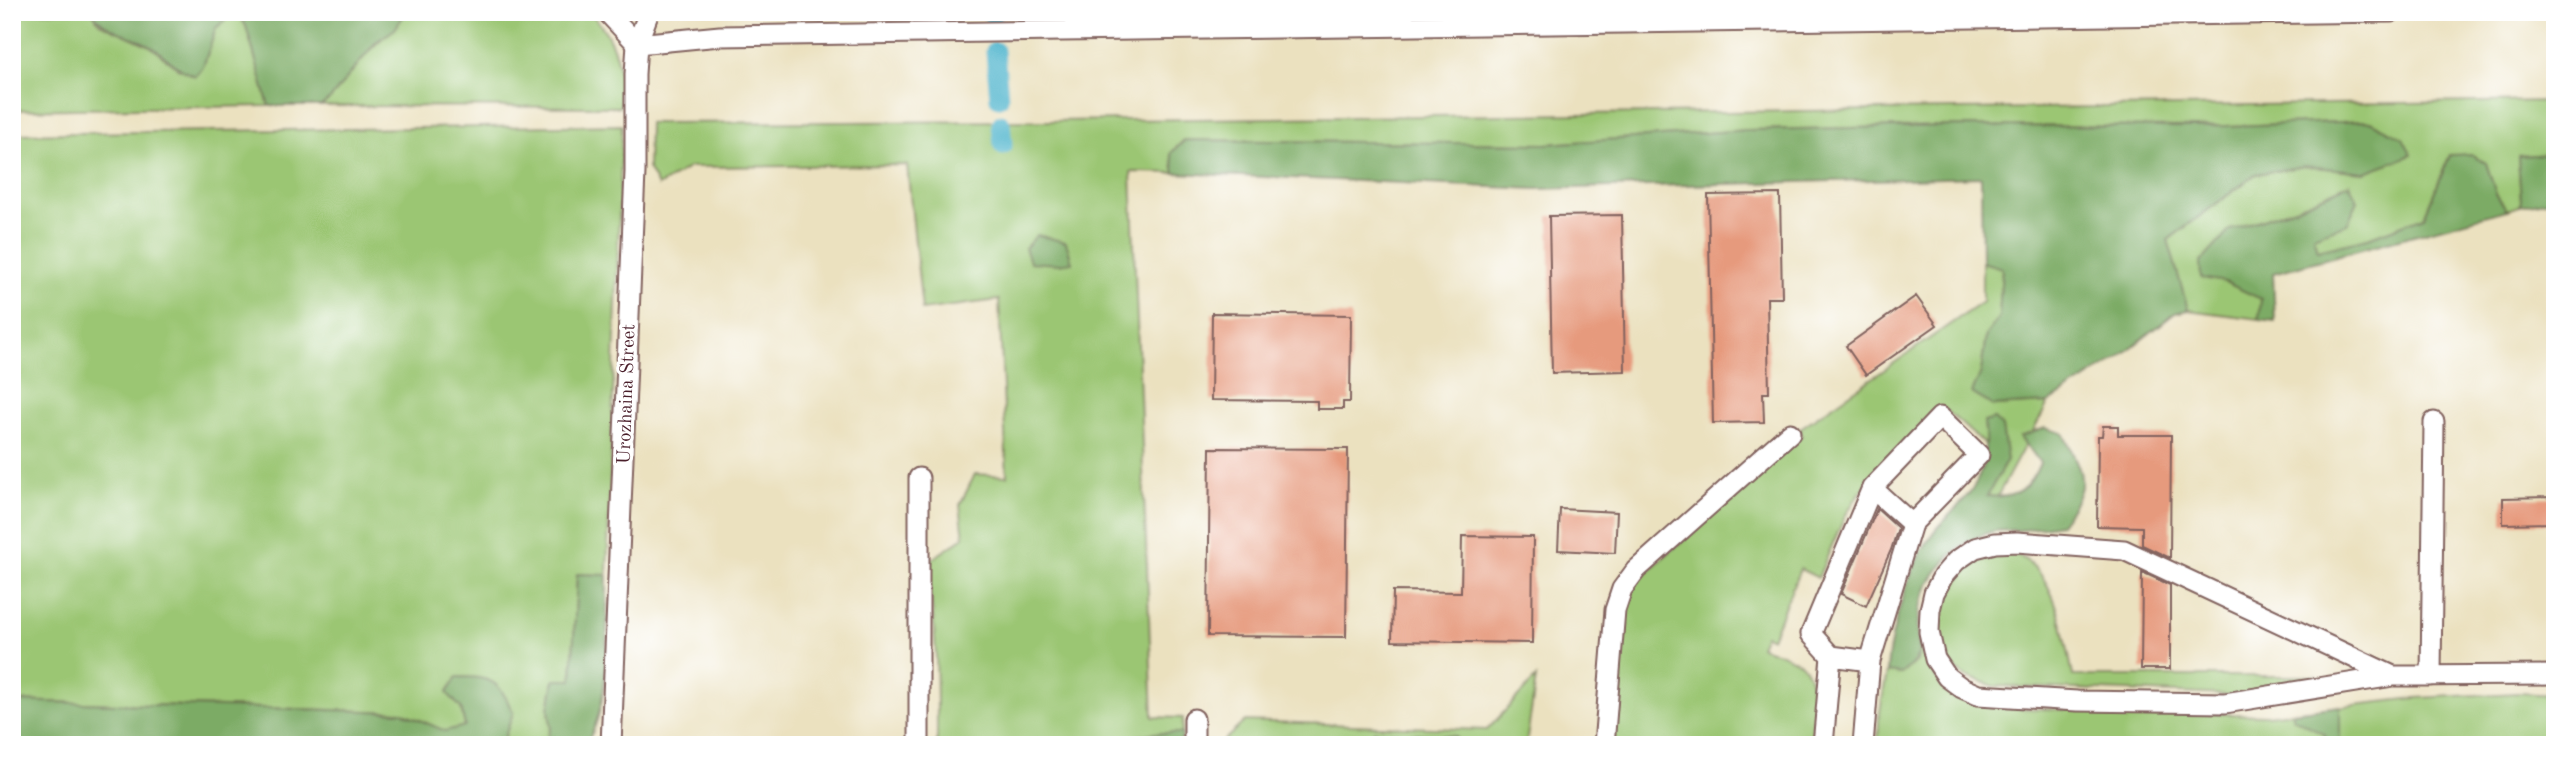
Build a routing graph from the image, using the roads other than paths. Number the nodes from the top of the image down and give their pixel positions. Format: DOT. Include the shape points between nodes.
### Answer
graph roads {
  1 [pos="607,12"];
  2 [pos="649,12"];
  3 [pos="2391,12"];
  4 [pos="637,44"];
  5 [pos="2434,422"];
  6 [pos="1790,433"];
  7 [pos="919,478"];
  8 [pos="1872,488"];
  9 [pos="1912,524"];
  10 [pos="1831,656"];
  11 [pos="1870,661"];
  12 [pos="2555,675"];
  13 [pos="2393,676"];
  14 [pos="2431,676"];
  15 [pos="1194,719"];
  16 [pos="611,745"];
  17 [pos="919,745"];
  18 [pos="1194,745"];
  19 [pos="1604,745"];
  20 [pos="1823,745"];
  21 [pos="1863,745"];
  1 -- 4 [label="street"];
  2 -- 4 [label="street, Urozhaina Street"];
  3 -- 4 [label="street" via="720,36"];
  4 -- 16 [label="street, Urozhaina Street"];
  5 -- 14 [label="street"];
  6 -- 19 [label="street" via="1636,570 1622,589 1615,610"];
  7 -- 17 [label="street"];
  8 -- 9 [label="street"];
  8 -- 9 [label="street" via="1940,417 1979,455"];
  8 -- 10 [label="street" via="1811,634"];
  9 -- 11 [label="street"];
  10 -- 11 [label="street"];
  10 -- 20 [label="street"];
  11 -- 21 [label="street"];
  12 -- 14 [label="street"];
  13 -- 13 [label="street" via="2225,703 1978,695 1947,677 1935,659 1930,610 1944,576 1975,548 2017,542 2124,550"];
  13 -- 14 [label="street"];
  15 -- 18 [label="street"];
}
